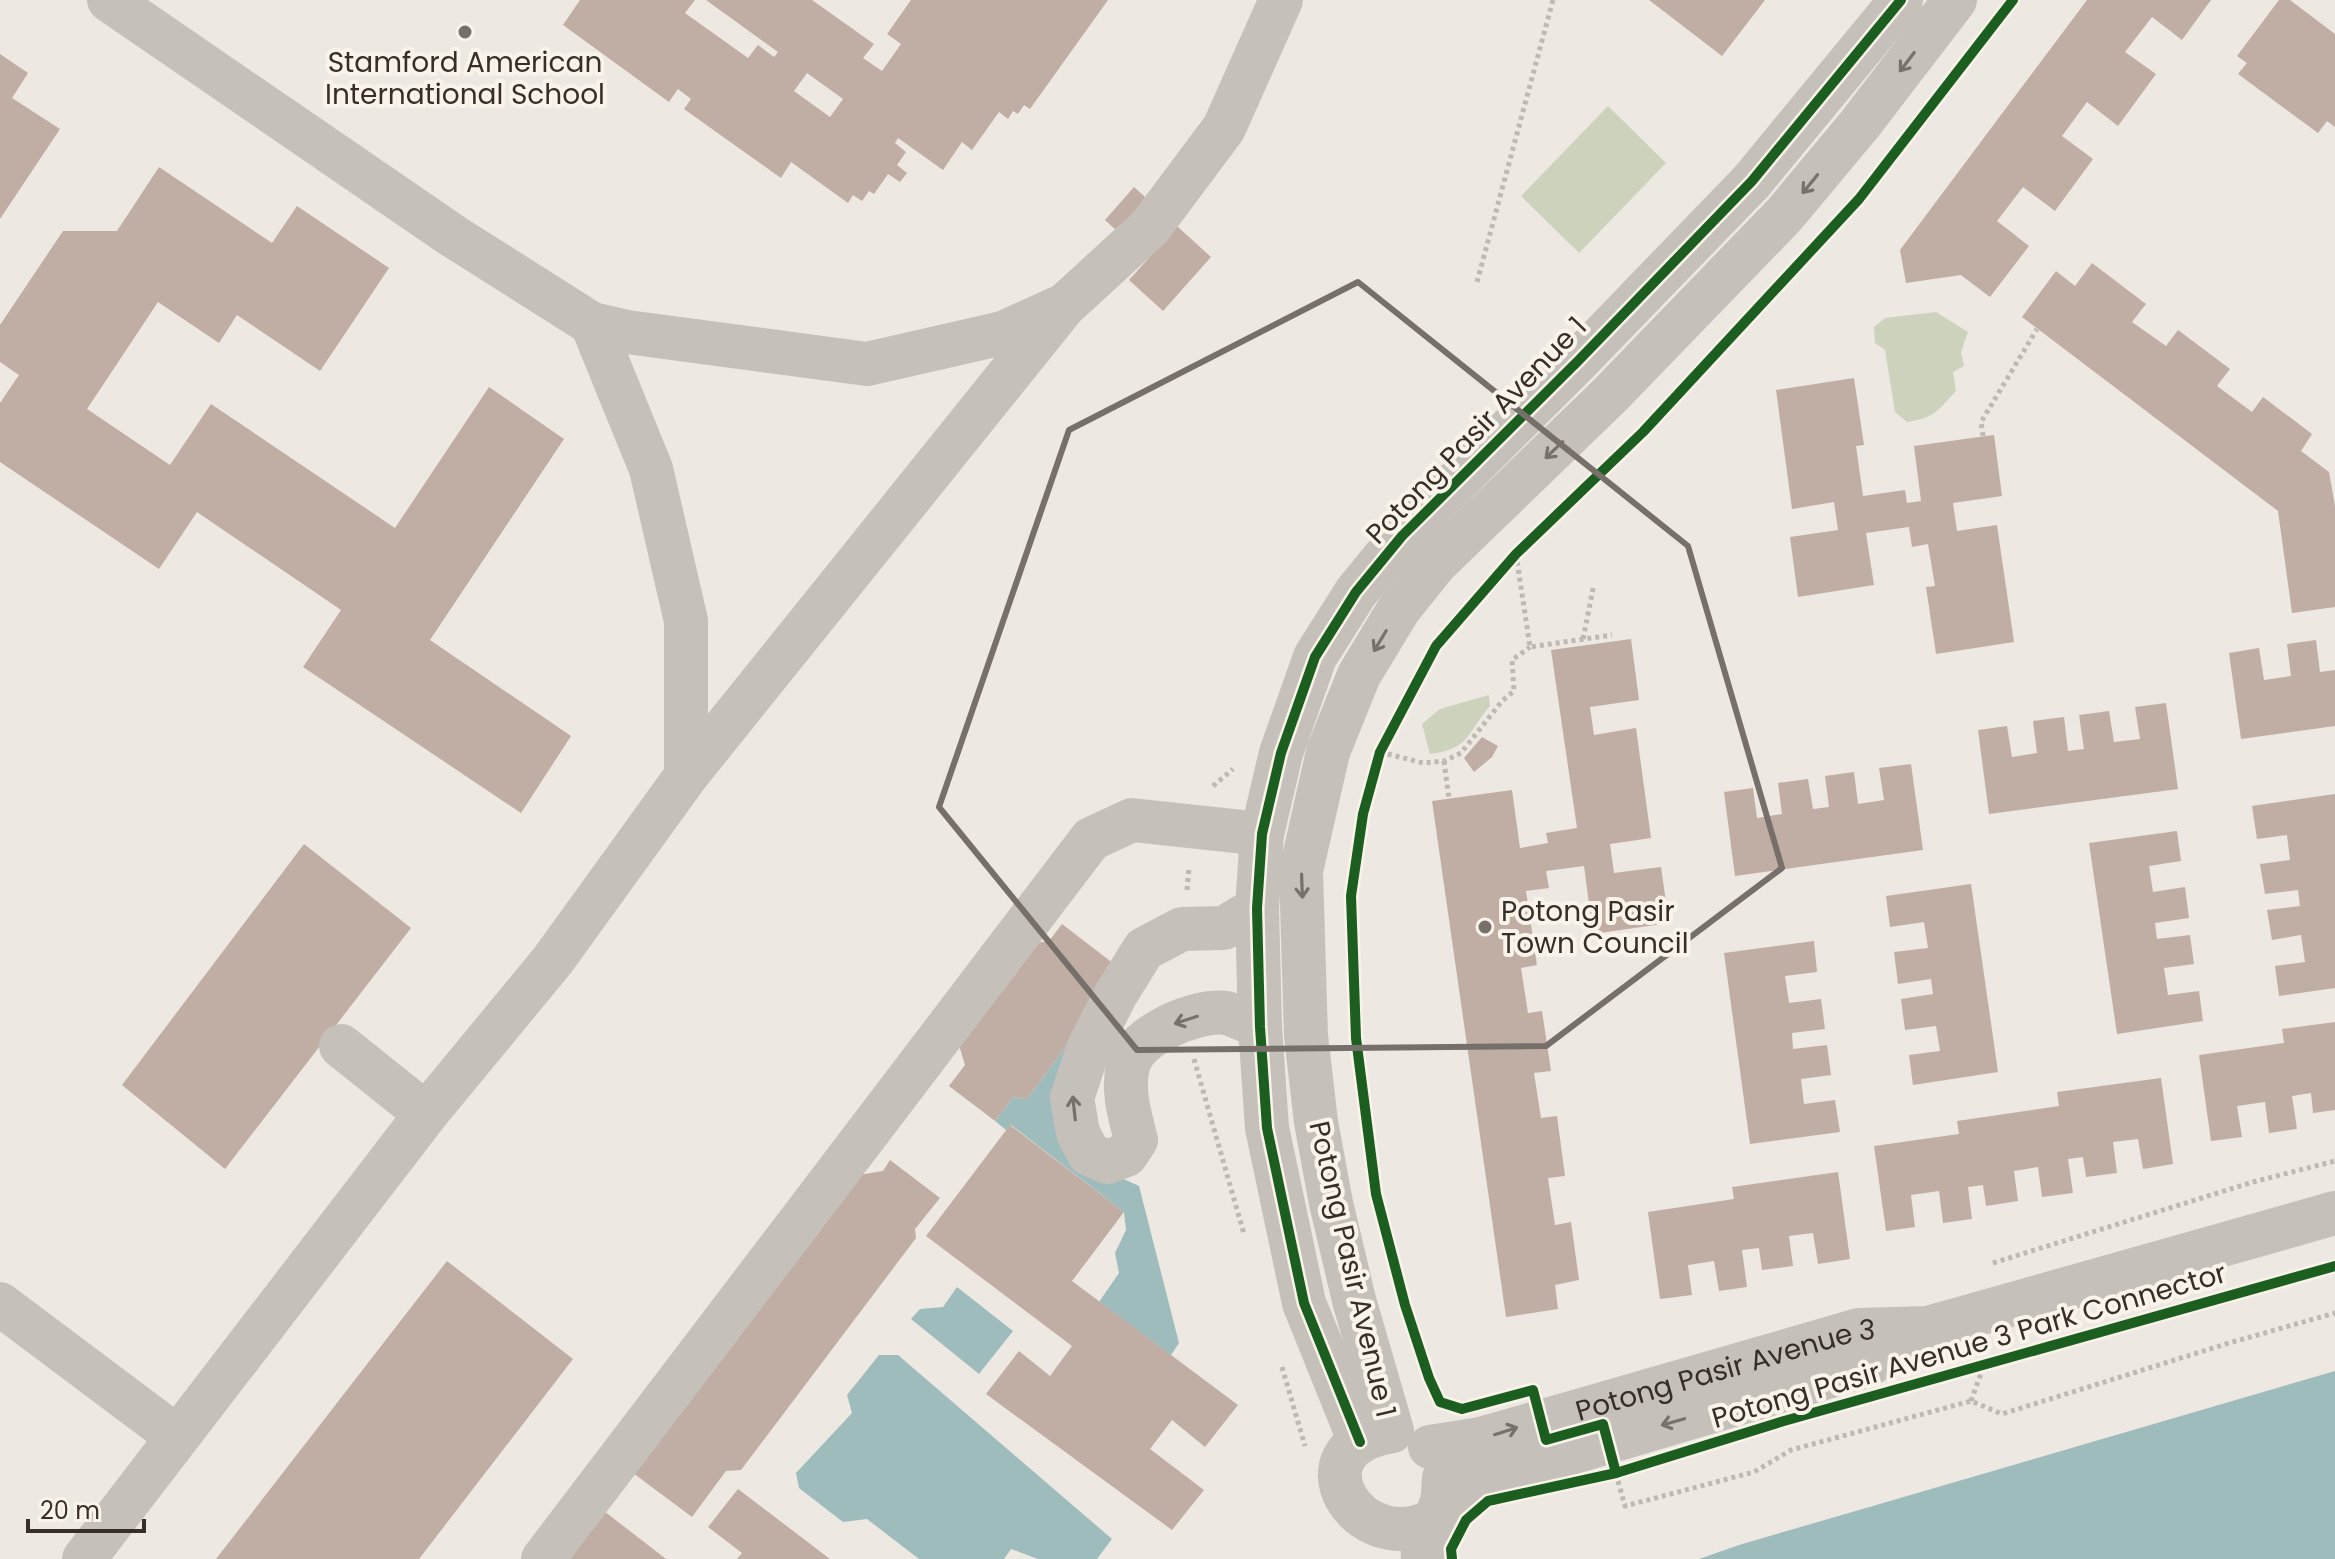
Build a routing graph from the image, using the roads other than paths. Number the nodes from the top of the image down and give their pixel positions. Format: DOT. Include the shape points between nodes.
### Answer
graph roads {
  1 [pos="109,0"];
  2 [pos="1281,0"];
  3 [pos="1901,0"];
  4 [pos="1955,0"];
  5 [pos="1064,306"];
  6 [pos="592,324"];
  7 [pos="686,776"];
  8 [pos="1262,834"];
  9 [pos="1257,908"];
  10 [pos="1260,1027"];
  11 [pos="341,1046"];
  12 [pos="426,1114"];
  13 [pos="2335,1213"];
  14 [pos="0,1304"];
  15 [pos="1928,1328"];
  16 [pos="176,1436"];
  17 [pos="1394,1440"];
  18 [pos="1414,1539"];
  19 [pos="84,1559"];
  20 [pos="543,1559"];
  1 -- 6 [label="street" via="453,236"];
  2 -- 5 [label="street" via="1224,128 1150,227"];
  3 -- 8 [label="street, Potong Pasir Avenue 1" via="1752,181 1402,536 1356,592 1315,657 1281,753"];
  4 -- 17 [label="street, Potong Pasir Avenue 1, one-way" via="1785,214 1610,395 1436,563 1399,609 1359,675 1328,752 1301,871 1306,1036 1331,1203"];
  5 -- 6 [label="street" via="1003,333 867,364"];
  5 -- 7 [label="street"];
  6 -- 7 [label="street" via="651,469 686,621"];
  7 -- 12 [label="street" via="553,960"];
  8 -- 9 [label="street, Potong Pasir Avenue 1"];
  8 -- 20 [label="street" via="1132,820 1091,839"];
  9 -- 10 [label="street, Potong Pasir Avenue 1"];
  10 -- 9 [label="street, one-way" via="1225,1013 1188,1017 1150,1036 1128,1064 1126,1098 1136,1140 1126,1155 1107,1162 1089,1154 1078,1133 1072,1098 1089,1047 1144,949 1182,929 1224,928"];
  10 -- 17 [label="street, Potong Pasir Avenue 1" via="1267,1128 1304,1303"];
  11 -- 12 [label="street"];
  12 -- 16 [label="street"];
  13 -- 15 [label="street, Potong Pasir Avenue 3"];
  14 -- 16 [label="street"];
  17 -- 15 [label="street, Potong Pasir Avenue 3, one-way" via="1481,1439 1859,1330"];
  15 -- 18 [label="street, Potong Pasir Avenue 3, one-way" via="1868,1365 1469,1483"];
  16 -- 19 [label="street"];
  17 -- 18 [label="street, Potong Pasir Avenue 1" via="1444,1471"];
  17 -- 18 [label="street, Potong Pasir Avenue 1" via="1348,1454 1340,1494 1349,1517 1361,1529"];
}
